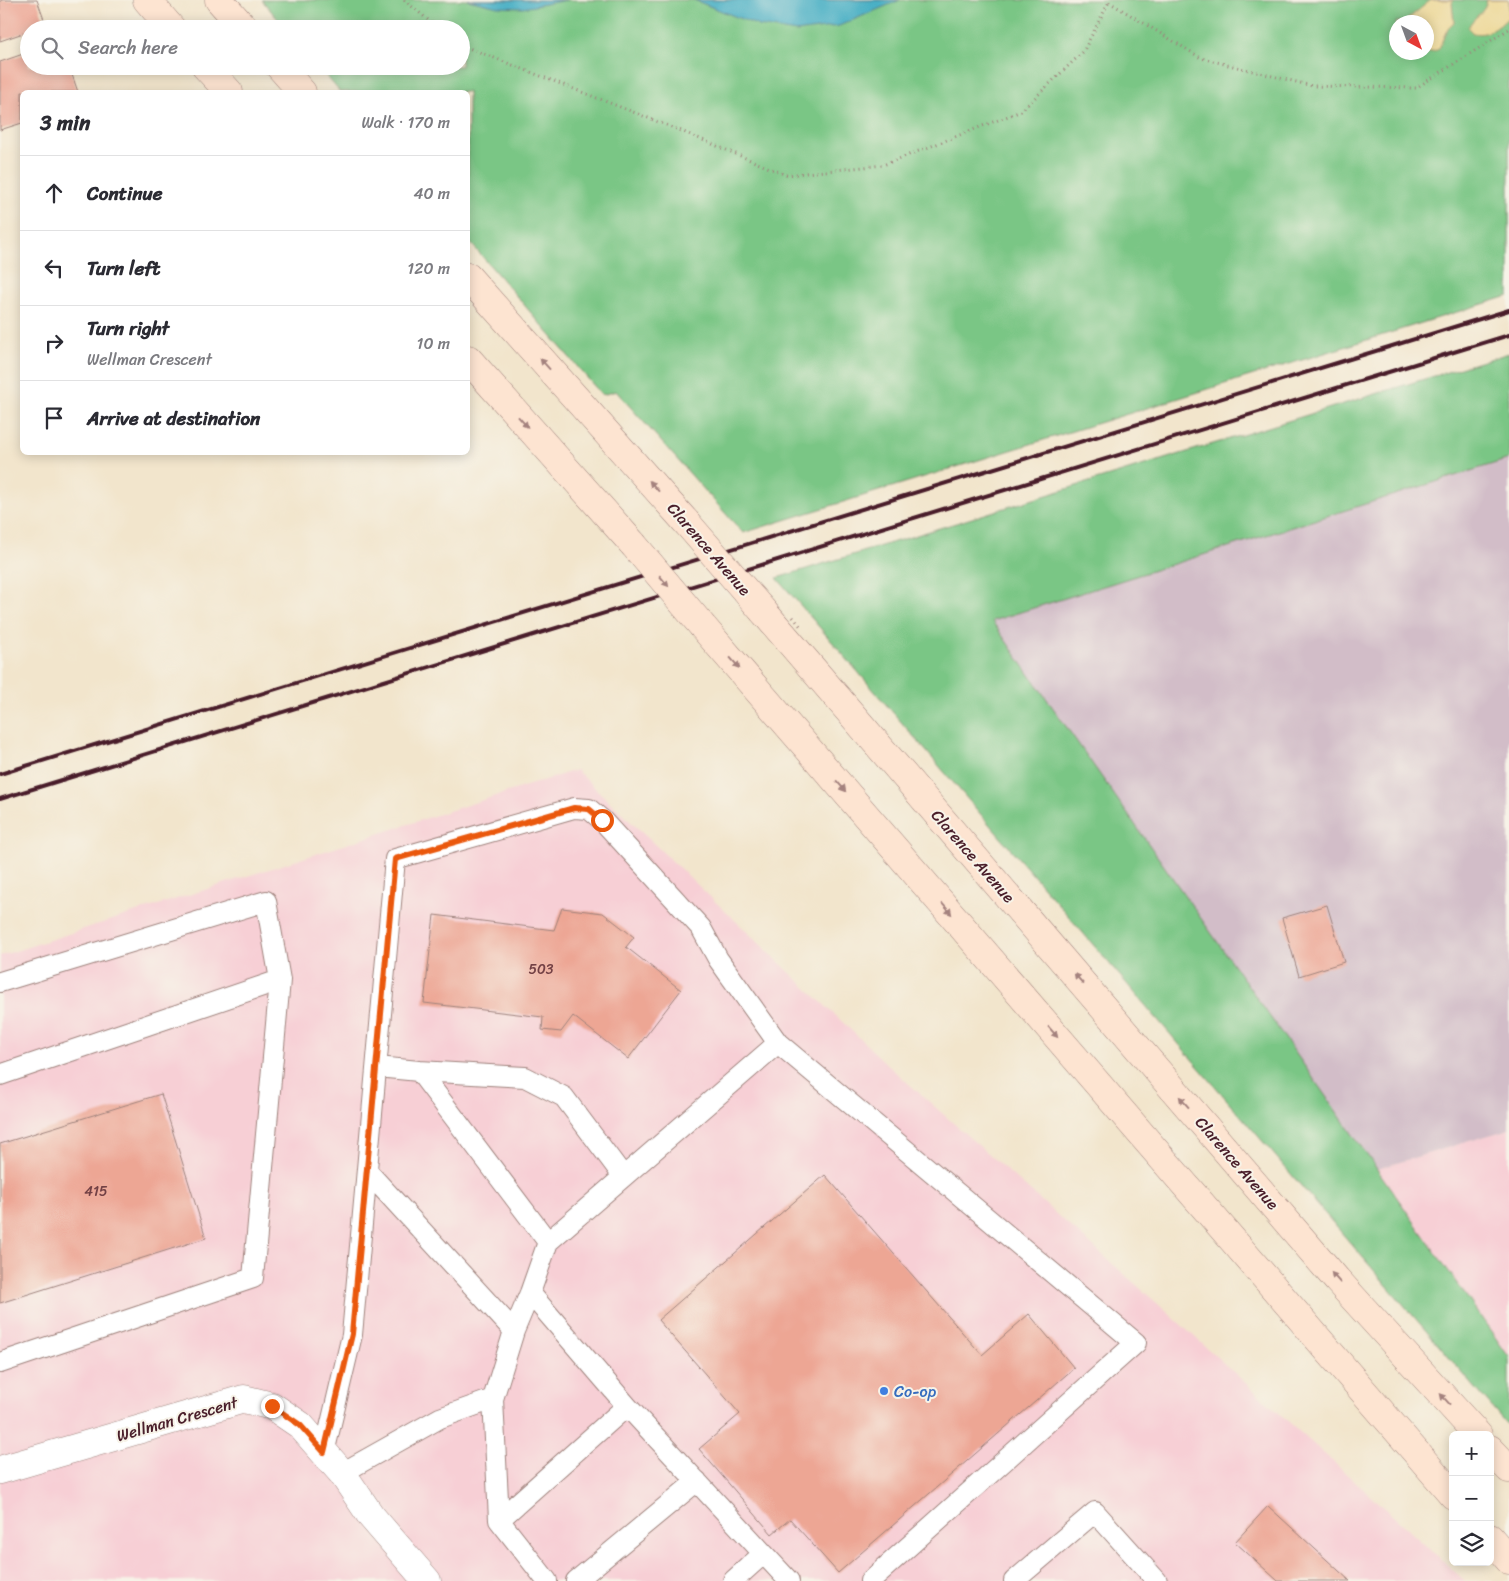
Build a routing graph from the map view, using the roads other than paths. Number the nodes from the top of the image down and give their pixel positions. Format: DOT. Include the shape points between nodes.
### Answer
graph roads {
  1 [pos="147,0"];
  2 [pos="220,0"];
  3 [pos="164,20"];
  4 [pos="237,20"];
  5 [pos="213,75"];
  6 [pos="287,75"];
  7 [pos="227,90"];
  8 [pos="300,90"];
  9 [pos="470,279"];
  10 [pos="470,361"];
  11 [pos="280,980"];
  12 [pos="0,982"];
  13 [pos="778,1043"];
  14 [pos="377,1067"];
  15 [pos="419,1071"];
  16 [pos="0,1075"];
  17 [pos="367,1171"];
  18 [pos="623,1176"];
  19 [pos="548,1242"];
  20 [pos="530,1293"];
  21 [pos="514,1331"];
  22 [pos="0,1363"];
  23 [pos="493,1399"];
  24 [pos="627,1406"];
  25 [pos="1474,1431"];
  26 [pos="324,1452"];
  27 [pos="1494,1452"];
  28 [pos="1509,1469"];
  29 [pos="0,1470"];
  30 [pos="342,1473"];
  31 [pos="697,1481"];
  32 [pos="1449,1490"];
  33 [pos="499,1520"];
  34 [pos="1494,1543"];
  35 [pos="763,1554"];
  36 [pos="1509,1560"];
  37 [pos="427,1581"];
  38 [pos="546,1581"];
  39 [pos="576,1581"];
  40 [pos="733,1581"];
  41 [pos="789,1581"];
  42 [pos="870,1581"];
  43 [pos="1014,1581"];
  44 [pos="1157,1581"];
  1 -- 3 [label="main road"];
  2 -- 4 [label="main road"];
  5 -- 7 [label="main road"];
  6 -- 8 [label="main road"];
  25 -- 9 [label="main road, Clarence Avenue, one-way, bridge" via="1337,1280 686,522"];
  10 -- 32 [label="main road, one-way, bridge" via="633,544"];
  11 -- 12 [label="lane" via="266,901"];
  11 -- 16 [label="lane"];
  11 -- 22 [label="lane" via="253,1278"];
  13 -- 14 [label="lane" via="718,959 702,928 602,820 589,809 574,808 395,859"];
  13 -- 18 [label="lane"];
  13 -- 42 [label="lane" via="1136,1343"];
  14 -- 15 [label="lane"];
  14 -- 17 [label="lane"];
  15 -- 18 [label="lane" via="525,1077 549,1089 564,1097"];
  15 -- 19 [label="lane"];
  17 -- 21 [label="lane"];
  17 -- 26 [label="lane" via="352,1334"];
  18 -- 19 [label="lane"];
  19 -- 20 [label="lane"];
  20 -- 21 [label="lane"];
  20 -- 24 [label="lane"];
  21 -- 23 [label="lane"];
  23 -- 30 [label="lane" via="440,1418"];
  23 -- 33 [label="lane"];
  24 -- 31 [label="lane"];
  24 -- 33 [label="lane"];
  26 -- 29 [label="street, Wellman Crescent" via="300,1425 272,1406 244,1399"];
  26 -- 30 [label="street, Wellman Crescent"];
  27 -- 28 [label="main road"];
  30 -- 37 [label="street, Wellman Crescent" via="371,1516"];
  31 -- 35 [label="lane"];
  31 -- 39 [label="lane"];
  33 -- 38 [label="lane"];
  34 -- 36 [label="main road"];
  35 -- 40 [label="lane"];
  35 -- 41 [label="lane"];
  43 -- 44 [label="lane" via="1096,1512"];
}
